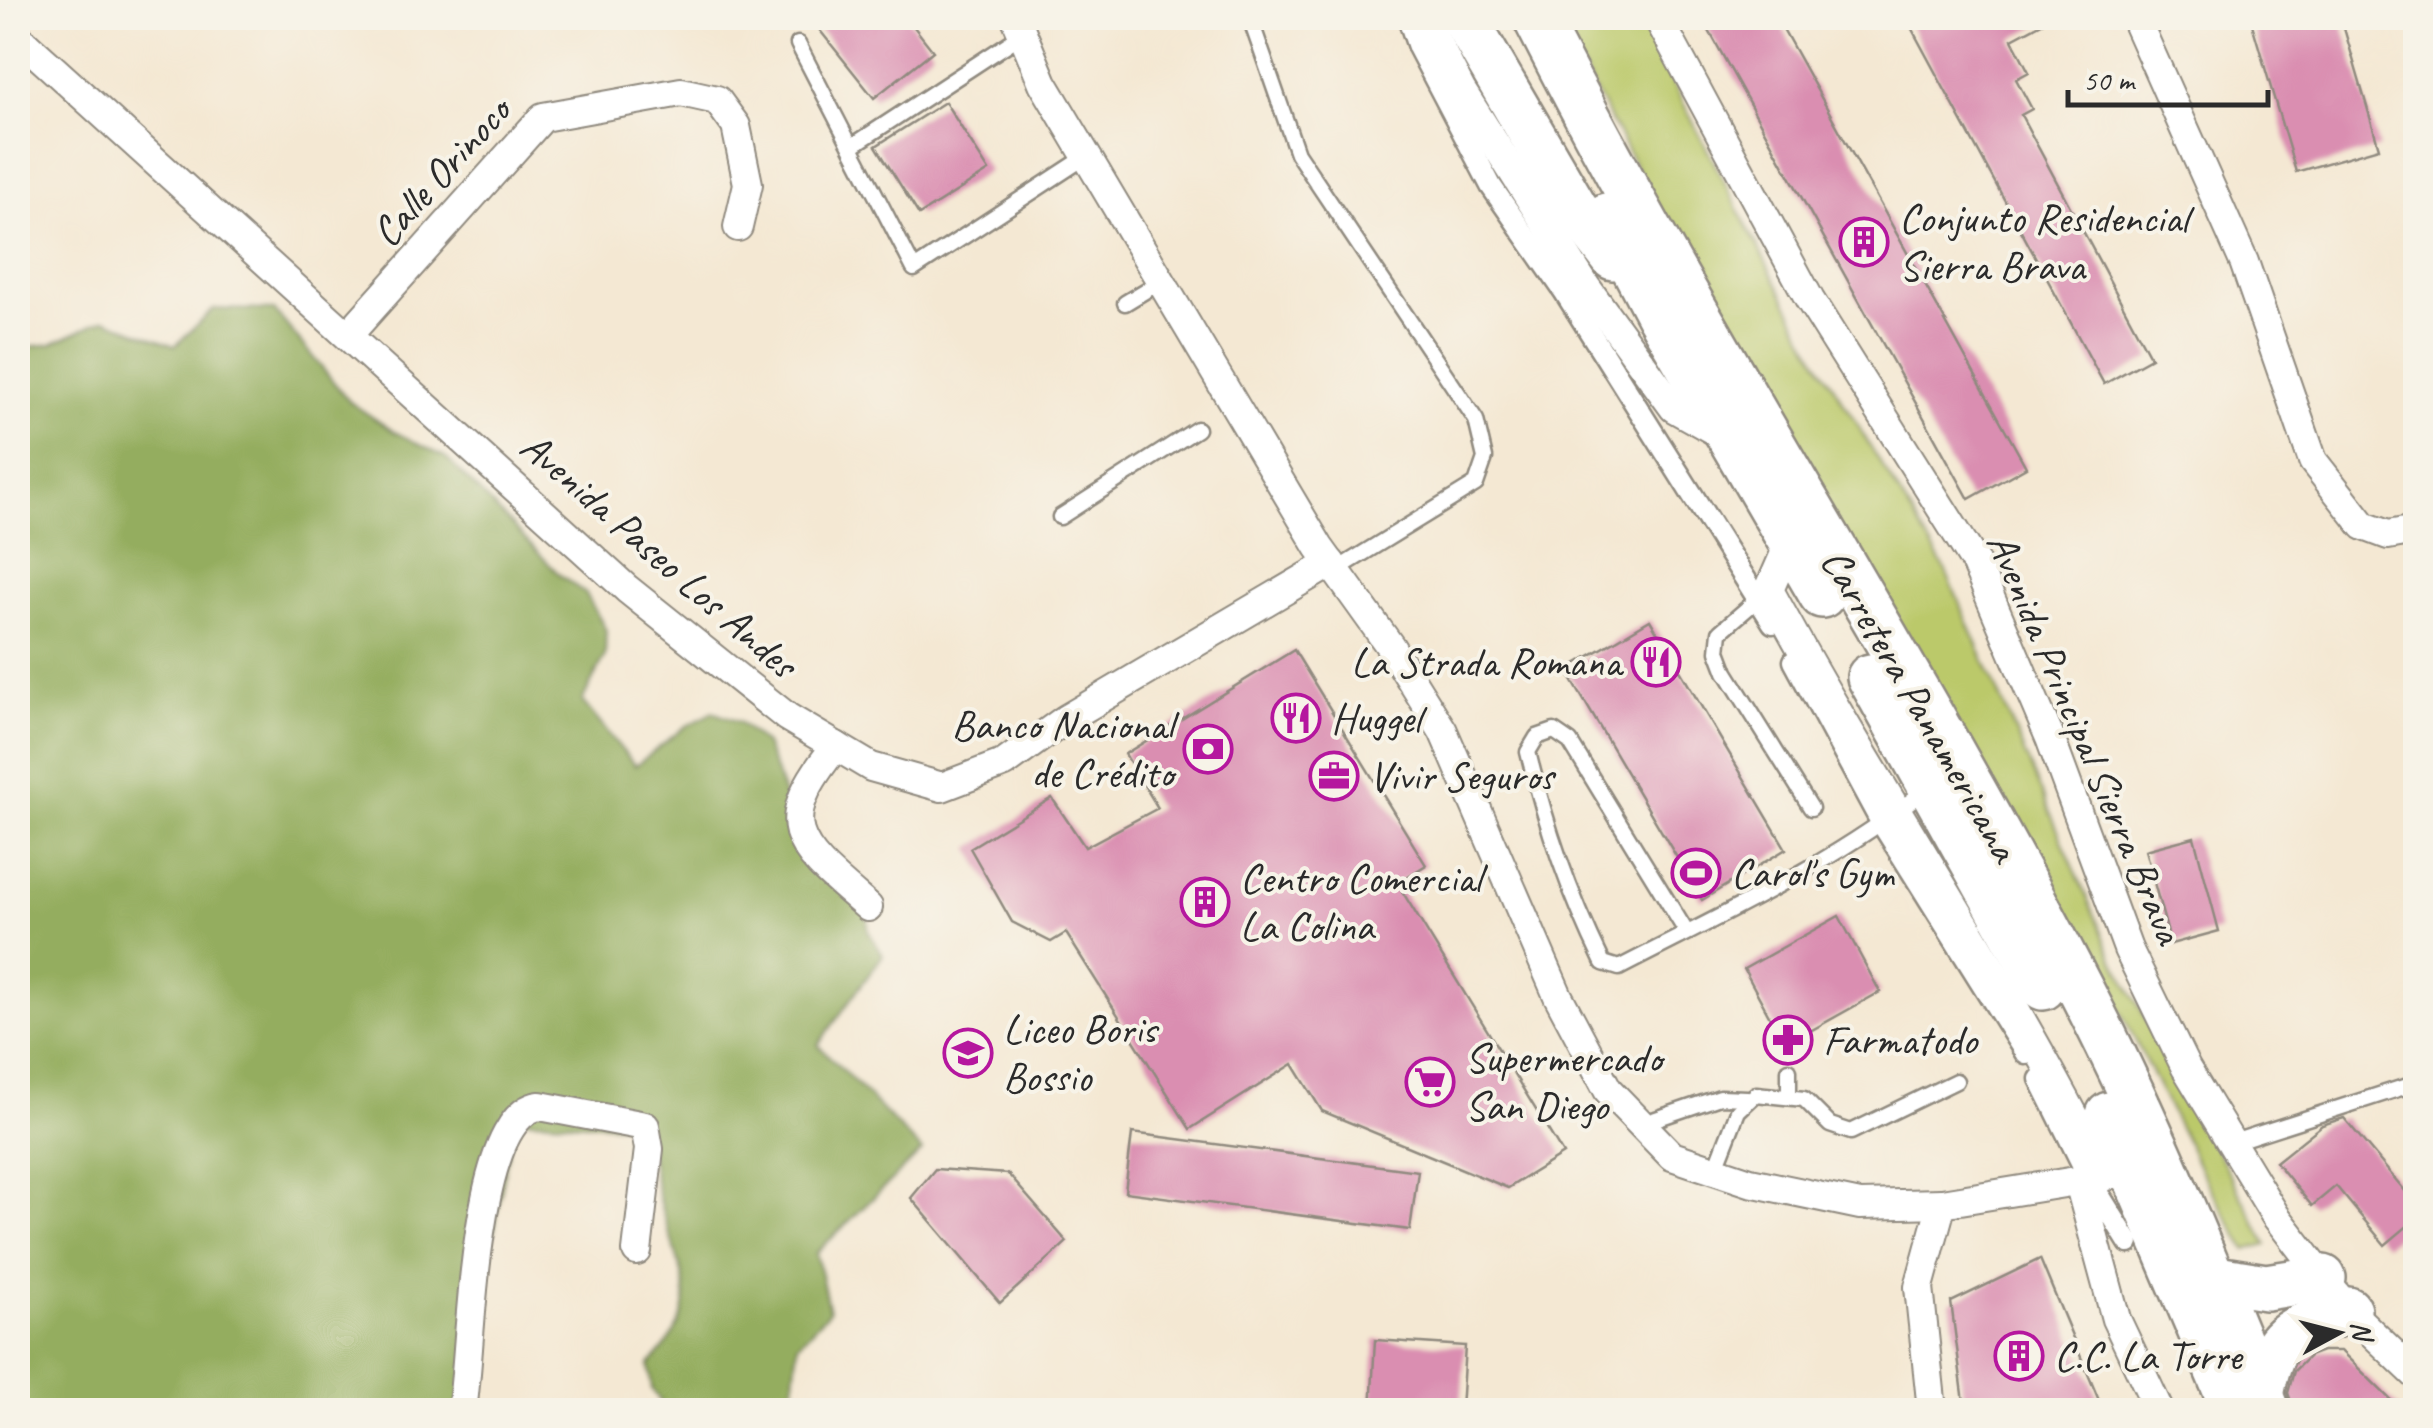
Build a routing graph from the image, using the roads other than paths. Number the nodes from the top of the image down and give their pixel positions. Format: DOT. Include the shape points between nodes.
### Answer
graph roads {
  1 [pos="1250,18"];
  2 [pos="1408,18"];
  3 [pos="1424,18"];
  4 [pos="1464,18"];
  5 [pos="1509,18"];
  6 [pos="1536,18"];
  7 [pos="1658,18"];
  8 [pos="2135,18"];
  9 [pos="1019,26"];
  10 [pos="18,37"];
  11 [pos="798,44"];
  12 [pos="852,146"];
  13 [pos="1088,155"];
  14 [pos="738,227"];
  15 [pos="1164,279"];
  16 [pos="1125,302"];
  17 [pos="1660,318"];
  18 [pos="349,334"];
  19 [pos="1197,429"];
  20 [pos="1735,442"];
  21 [pos="1060,517"];
  22 [pos="2416,530"];
  23 [pos="1790,542"];
  24 [pos="1329,560"];
  25 [pos="1769,590"];
  26 [pos="836,746"];
  27 [pos="1810,808"];
  28 [pos="1903,808"];
  29 [pos="868,907"];
  30 [pos="1687,933"];
  31 [pos="1789,1070"];
  32 [pos="1956,1081"];
  33 [pos="2416,1088"];
  34 [pos="1790,1095"];
  35 [pos="1748,1098"];
  36 [pos="1641,1124"];
  37 [pos="2229,1144"];
  38 [pos="1714,1170"];
  39 [pos="2102,1177"];
  40 [pos="1942,1203"];
  41 [pos="2130,1243"];
  42 [pos="637,1251"];
  43 [pos="2216,1279"];
  44 [pos="2336,1294"];
  45 [pos="2416,1374"];
  46 [pos="2254,1406"];
  47 [pos="462,1410"];
  48 [pos="1932,1410"];
  49 [pos="2159,1410"];
  1 -- 24 [label="lane" via="1297,153 1476,420 1486,458 1476,484"];
  2 -- 28 [label="street" via="1491,186 1768,614"];
  3 -- 20 [label="street" via="1487,133 1674,408"];
  4 -- 17 [label="main road" via="1575,208"];
  5 -- 17 [label="main road, Carretera Panamericana"];
  6 -- 43 [label="main road, Carretera Panamericana" via="2090,1009"];
  7 -- 37 [label="street, Avenida Principal Sierra Brava" via="1810,300 1975,562 2050,738 2128,949"];
  8 -- 22 [label="street" via="2244,262 2314,461 2364,526 2388,535"];
  9 -- 12 [label="lane"];
  9 -- 13 [label="street" via="1043,83"];
  10 -- 18 [label="street, Avenida Paseo Los Andes"];
  11 -- 12 [label="lane"];
  12 -- 13 [label="lane" via="914,269"];
  13 -- 15 [label="street"];
  14 -- 18 [label="street, Calle Orinoco" via="748,184 736,126 717,100 681,92 543,116"];
  15 -- 16 [label="lane"];
  15 -- 24 [label="street"];
  17 -- 20 [label="main road, Carretera Panamericana"];
  18 -- 26 [label="street, Avenida Paseo Los Andes" via="628,588 787,717"];
  19 -- 21 [label="lane"];
  20 -- 23 [label="main road, Carretera Panamericana"];
  23 -- 25 [label="street"];
  23 -- 28 [label="main road, Carretera Panamericana"];
  24 -- 26 [label="street, Avenida Paseo Los Andes" via="1005,763 942,787 871,767"];
  24 -- 36 [label="street" via="1443,731 1558,996 1608,1090"];
  25 -- 27 [label="lane" via="1720,632 1718,651"];
  25 -- 28 [label="street" via="1833,708"];
  26 -- 29 [label="street" via="811,776 795,818 803,845"];
  28 -- 30 [label="lane"];
  28 -- 39 [label="street" via="2031,1062"];
  28 -- 39 [label="main road, Carretera Panamericana" via="2064,1024"];
  30 -- 30 [label="lane" via="1619,968 1602,963 1541,812 1528,752 1537,738 1554,730 1570,742"];
  31 -- 34 [label="lane"];
  32 -- 34 [label="lane" via="1851,1132"];
  33 -- 37 [label="lane"];
  34 -- 35 [label="lane"];
  35 -- 36 [label="lane" via="1720,1098"];
  35 -- 38 [label="lane"];
  36 -- 38 [label="street" via="1672,1156"];
  37 -- 44 [label="street, Avenida Principal Sierra Brava"];
  38 -- 40 [label="street" via="1860,1205"];
  39 -- 40 [label="street"];
  39 -- 41 [label="street"];
  39 -- 46 [label="main road, Carretera Panamericana"];
  39 -- 49 [label="street" via="2116,1318"];
  40 -- 48 [label="street" via="1919,1287"];
  42 -- 47 [label="street" via="649,1149 644,1126 540,1106 514,1119 488,1180"];
  43 -- 44 [label="main road"];
  43 -- 46 [label="main road, Carretera Panamericana"];
  44 -- 45 [label="street, Avenida Principal Sierra Brava"];
  44 -- 46 [label="main road" via="2268,1355"];
}
